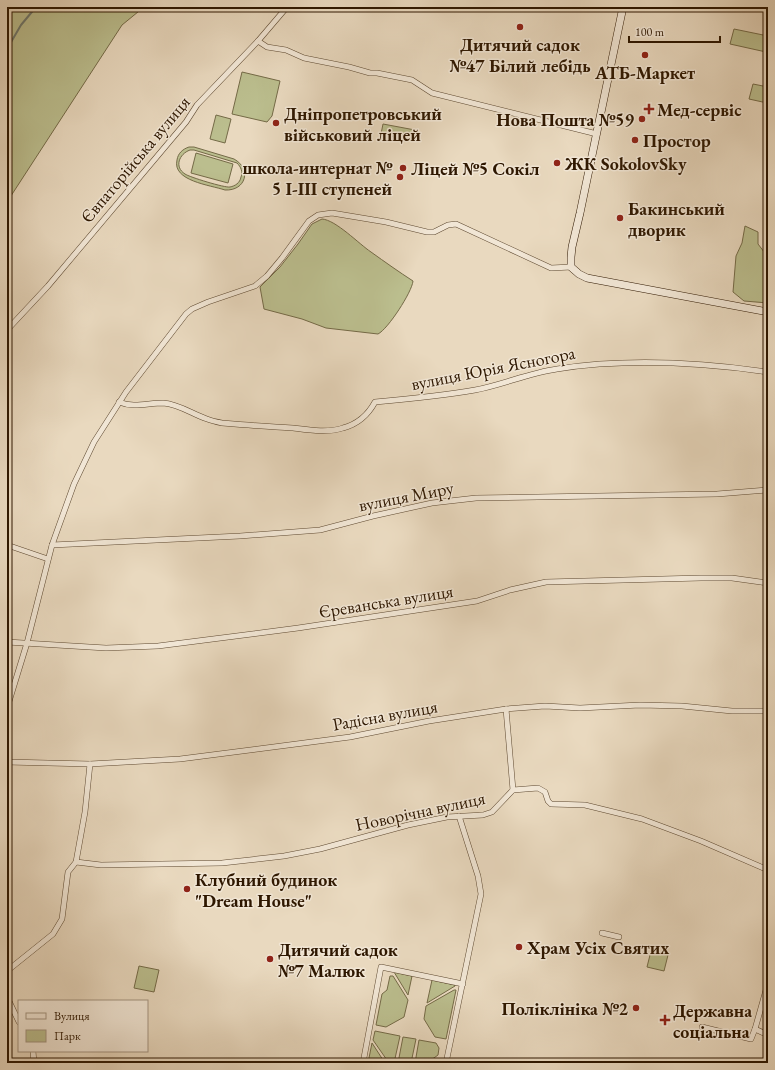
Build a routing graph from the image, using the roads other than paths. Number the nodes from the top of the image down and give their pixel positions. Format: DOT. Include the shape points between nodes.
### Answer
graph roads {
  1 [pos="287,7"];
  2 [pos="623,7"];
  3 [pos="258,42"];
  4 [pos="597,134"];
  5 [pos="571,266"];
  6 [pos="768,312"];
  7 [pos="7,330"];
  8 [pos="768,372"];
  9 [pos="119,402"];
  10 [pos="768,490"];
  11 [pos="7,545"];
  12 [pos="52,545"];
  13 [pos="48,559"];
  14 [pos="768,583"];
  15 [pos="7,642"];
  16 [pos="27,644"];
  17 [pos="7,708"];
  18 [pos="506,709"];
  19 [pos="768,711"];
  20 [pos="7,762"];
  21 [pos="90,764"];
  22 [pos="513,790"];
  23 [pos="459,816"];
  24 [pos="76,862"];
  25 [pos="768,870"];
  26 [pos="602,933"];
  27 [pos="619,937"];
  28 [pos="7,971"];
  29 [pos="768,983"];
  30 [pos="463,984"];
  31 [pos="7,997"];
  32 [pos="18,1020"];
  33 [pos="702,1027"];
  34 [pos="755,1029"];
  35 [pos="768,1035"];
  36 [pos="33,1052"];
  37 [pos="34,1063"];
  38 [pos="363,1063"];
  39 [pos="446,1063"];
  1 -- 3 [label="street, Євпаторійська вулиця"];
  2 -- 4 [label="street"];
  3 -- 4 [label="street" via="267,48 286,50 304,58 412,80 432,93"];
  3 -- 7 [label="street, Євпаторійська вулиця" via="197,105 181,128 48,286"];
  4 -- 5 [label="street" via="570,257"];
  5 -- 6 [label="street" via="587,278"];
  5 -- 9 [label="street" via="552,268 456,224 427,232 332,213 318,215 309,221 282,258 255,286 208,302 186,314"];
  8 -- 9 [label="street, вулиця Юрія Ясногора" via="635,361 592,364 555,369 475,390 375,402 362,420 335,430 222,423 207,420 174,405 128,405"];
  9 -- 12 [label="street" via="94,442 74,484"];
  10 -- 12 [label="street, вулиця Миру" via="717,494 476,498 432,503 320,530"];
  11 -- 13 [label="street"];
  12 -- 13 [label="street"];
  13 -- 16 [label="street"];
  14 -- 16 [label="street, Єреванська вулиця" via="732,578 546,582 477,601 158,646 106,648"];
  15 -- 16 [label="street, Єреванська вулиця"];
  16 -- 17 [label="street"];
  18 -- 19 [label="street, Радісна вулиця" via="640,704"];
  18 -- 21 [label="street, Радісна вулиця" via="350,737 180,759"];
  18 -- 22 [label="street"];
  20 -- 21 [label="street, Радісна вулиця"];
  21 -- 24 [label="street"];
  22 -- 23 [label="street, Новорічна вулиця" via="492,812"];
  22 -- 25 [label="street" via="540,788 551,804 585,806 642,819"];
  23 -- 24 [label="street, Новорічна вулиця" via="408,825 320,849 243,862 134,865"];
  23 -- 30 [label="street" via="481,894"];
  24 -- 28 [label="street" via="68,872 62,920 53,934"];
  26 -- 27 [label="street"];
  29 -- 34 [label="street"];
  30 -- 38 [label="street" via="381,967"];
  30 -- 39 [label="street"];
  31 -- 32 [label="street"];
  33 -- 34 [label="street" via="751,1039"];
  34 -- 35 [label="street"];
  36 -- 37 [label="street"];
}
